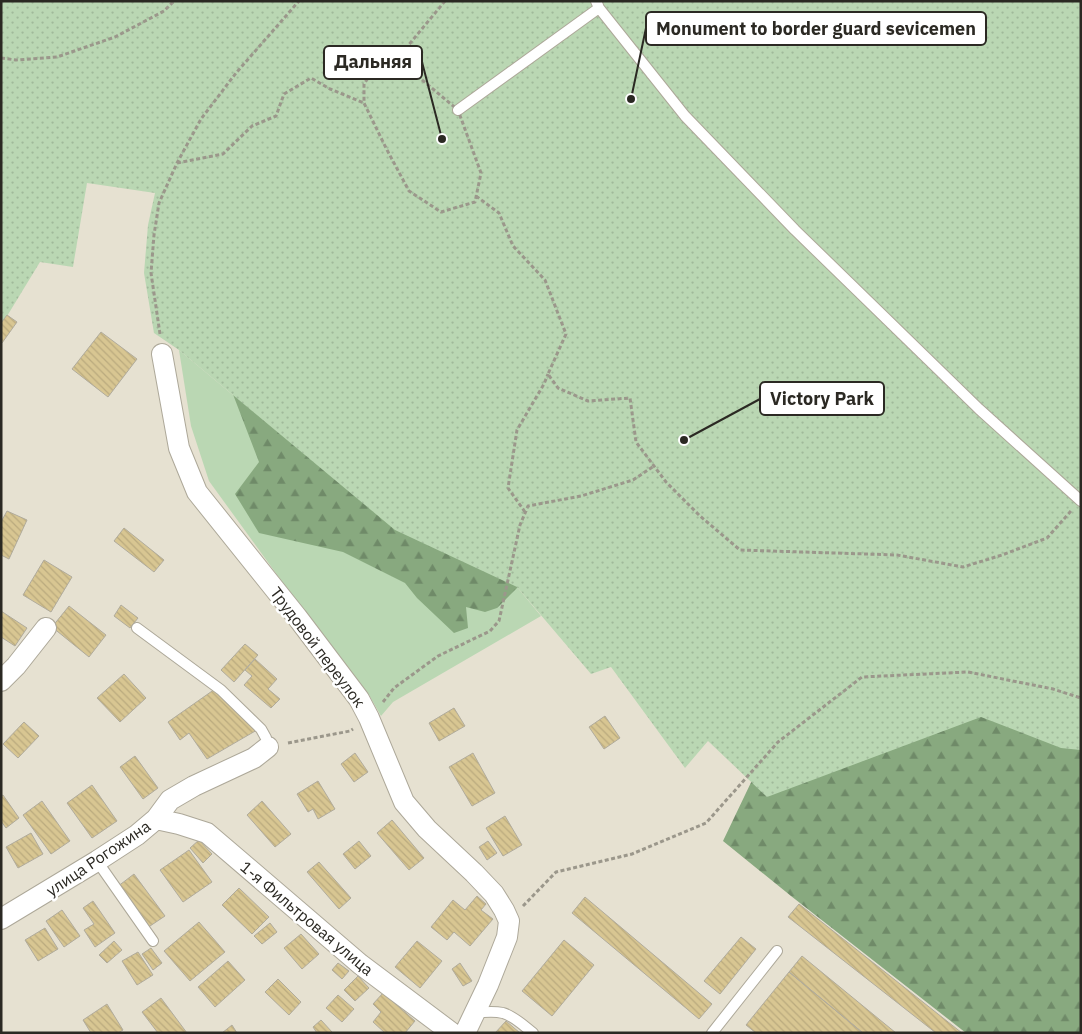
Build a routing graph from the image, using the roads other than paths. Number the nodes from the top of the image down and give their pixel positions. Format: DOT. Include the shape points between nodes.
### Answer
graph roads {
  1 [pos="597,4"];
  2 [pos="458,110"];
  3 [pos="162,354"];
  4 [pos="1080,500"];
  5 [pos="46,628"];
  6 [pos="137,628"];
  7 [pos="1,681"];
  8 [pos="268,747"];
  9 [pos="156,819"];
  10 [pos="97,862"];
  11 [pos="1,919"];
  12 [pos="153,941"];
  13 [pos="778,951"];
  14 [pos="474,1013"];
  15 [pos="452,1033"];
  16 [pos="465,1033"];
  17 [pos="533,1033"];
  18 [pos="712,1033"];
  1 -- 2 [label="lane"];
  1 -- 4 [label="lane" via="684,116 795,230 979,409"];
  3 -- 14 [label="street, Трудовой переулок" via="179,448 197,492 359,699 404,802 494,894 504,910 509,921 507,938"];
  5 -- 7 [label="street"];
  6 -- 8 [label="lane" via="221,690 261,729"];
  8 -- 9 [label="street, улица Рогожина" via="254,758 170,800"];
  9 -- 10 [label="street, улица Рогожина"];
  9 -- 15 [label="street, 1-я Фильтровая улица" via="207,833 360,964"];
  10 -- 11 [label="street, улица Рогожина"];
  10 -- 12 [label="lane"];
  13 -- 18 [label="lane"];
  14 -- 16 [label="street"];
  14 -- 17 [label="lane" via="504,1013"];
}
